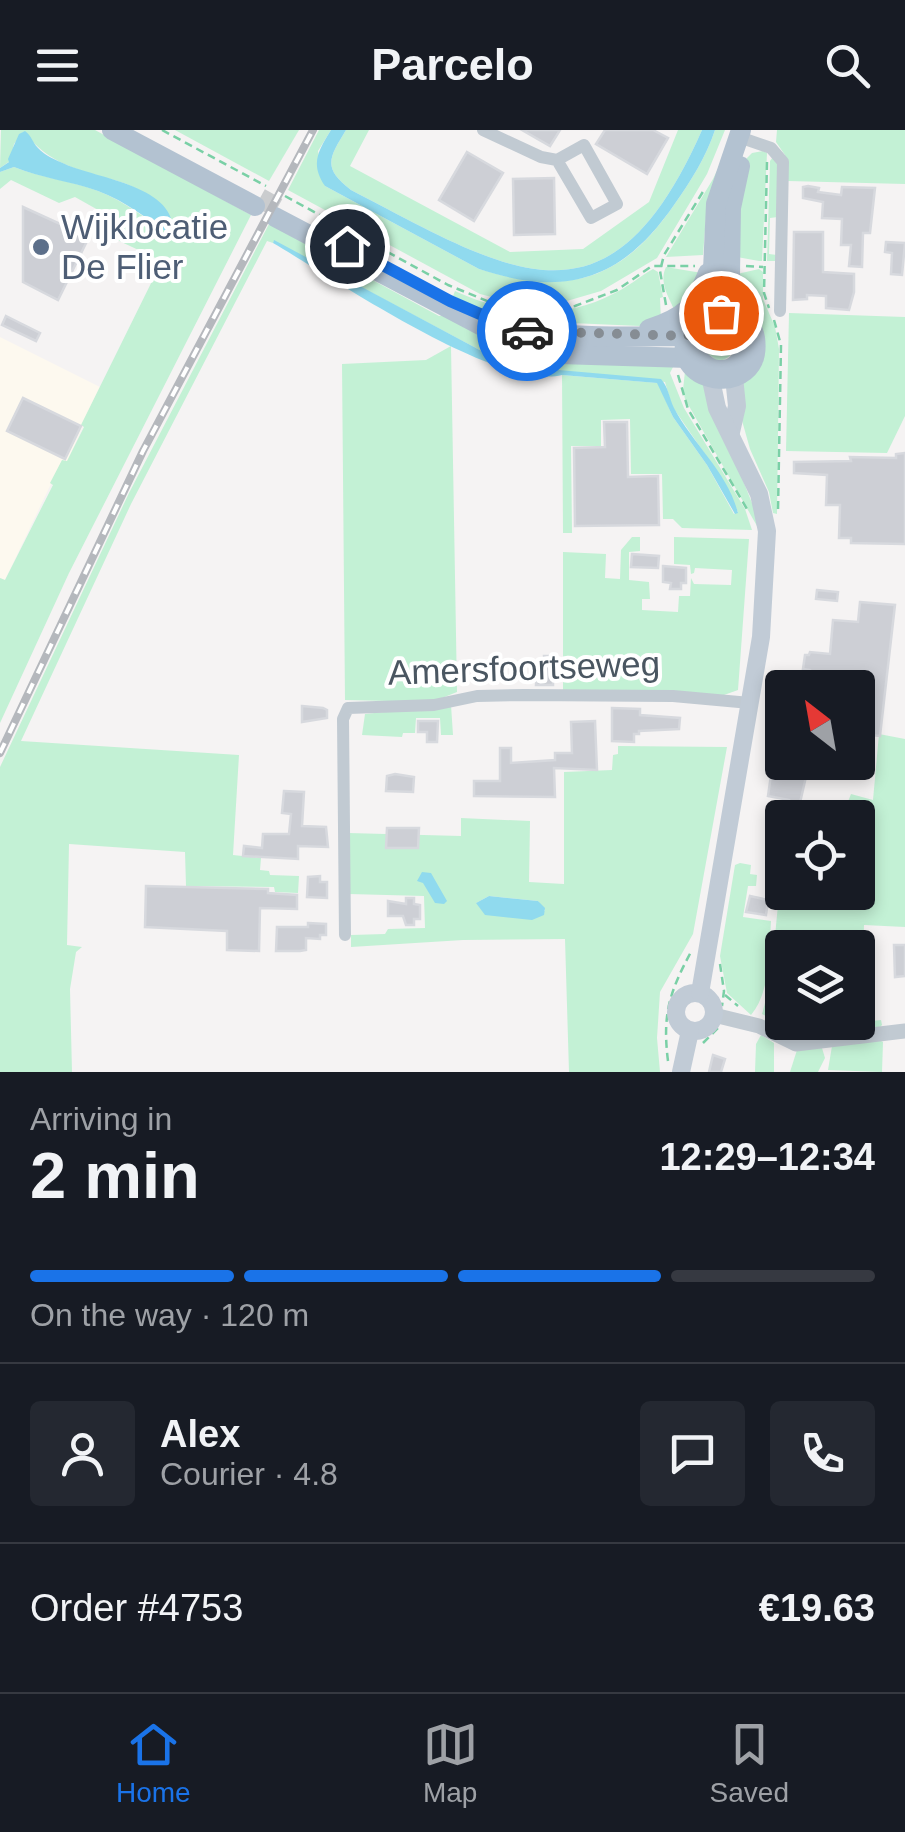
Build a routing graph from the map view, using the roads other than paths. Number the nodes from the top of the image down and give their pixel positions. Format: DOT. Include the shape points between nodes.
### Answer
graph roads {
  1 [pos="112,130"];
  2 [pos="135,130"];
  3 [pos="483,130"];
  4 [pos="744,134"];
  5 [pos="558,160"];
  6 [pos="270,202"];
  7 [pos="721,267"];
  8 [pos="780,311"];
  9 [pos="727,313"];
  10 [pos="641,344"];
  11 [pos="685,353"];
  12 [pos="725,376"];
  13 [pos="750,702"];
  14 [pos="345,935"];
  15 [pos="700,994"];
  16 [pos="717,1016"];
  17 [pos="690,1030"];
  18 [pos="905,1032"];
  19 [pos="681,1072"];
  1 -- 6 [label="main road"];
  2 -- 6 [label="main road"];
  3 -- 5 [label="street"];
  4 -- 7 [label="main road" via="718,194"];
  4 -- 8 [label="street" via="783,162"];
  5 -- 5 [label="street" via="584,144 617,204 591,218"];
  6 -- 10 [label="main road" via="450,301 517,330"];
  7 -- 9 [label="main road"];
  7 -- 9 [label="main road"];
  7 -- 10 [label="main road" via="688,310"];
  9 -- 11 [label="main road" via="697,322"];
  9 -- 12 [label="main road" via="753,330 755,346 747,367"];
  10 -- 11 [label="main road"];
  11 -- 12 [label="main road"];
  12 -- 13 [label="main road" via="737,406 731,432 766,520"];
  13 -- 14 [label="street, Amersfoortseweg" via="524,694 348,708"];
  13 -- 15 [label="main road"];
  15 -- 16 [label="main road"];
  15 -- 17 [label="main road" via="683,997 677,1007 680,1024"];
  16 -- 17 [label="main road" via="706,1028"];
  16 -- 18 [label="street" via="802,1045"];
  17 -- 19 [label="main road"];
}
